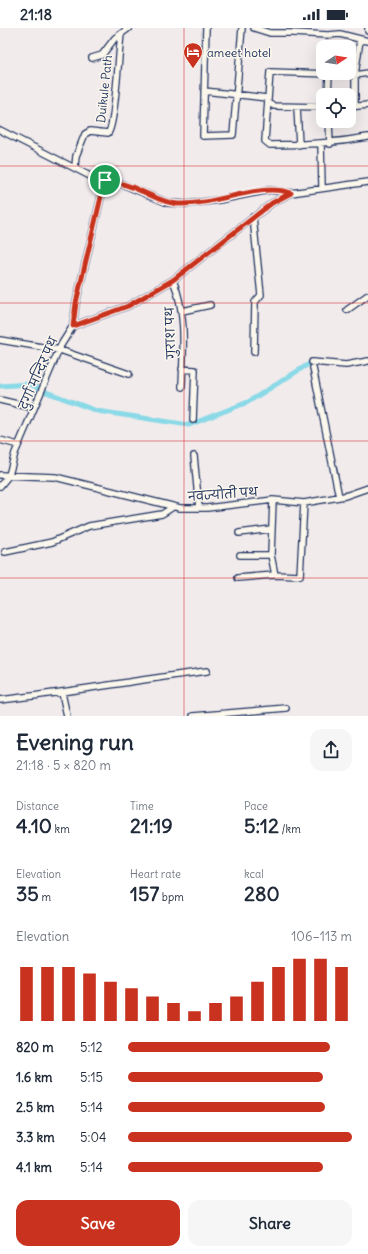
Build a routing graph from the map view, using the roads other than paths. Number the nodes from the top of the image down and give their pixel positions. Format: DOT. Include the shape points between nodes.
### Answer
graph roads {
  1 [pos="129,28"];
  2 [pos="206,28"];
  3 [pos="242,28"];
  4 [pos="254,28"];
  5 [pos="270,31"];
  6 [pos="121,34"];
  7 [pos="360,40"];
  8 [pos="368,40"];
  9 [pos="92,58"];
  10 [pos="356,68"];
  11 [pos="368,73"];
  12 [pos="356,75"];
  13 [pos="328,88"];
  14 [pos="204,91"];
  15 [pos="236,95"];
  16 [pos="268,100"];
  17 [pos="368,105"];
  18 [pos="356,106"];
  19 [pos="298,107"];
  20 [pos="316,107"];
  21 [pos="329,128"];
  22 [pos="0,130"];
  23 [pos="368,137"];
  24 [pos="321,143"];
  25 [pos="330,144"];
  26 [pos="299,145"];
  27 [pos="75,167"];
  28 [pos="105,180"];
  29 [pos="368,182"];
  30 [pos="322,187"];
  31 [pos="291,193"];
  32 [pos="253,217"];
  33 [pos="173,280"];
  34 [pos="368,295"];
  35 [pos="210,305"];
  36 [pos="347,310"];
  37 [pos="182,311"];
  38 [pos="73,326"];
  39 [pos="0,340"];
  40 [pos="60,350"];
  41 [pos="254,352"];
  42 [pos="368,361"];
  43 [pos="182,368"];
  44 [pos="129,374"];
  45 [pos="182,387"];
  46 [pos="0,400"];
  47 [pos="34,408"];
  48 [pos="193,420"];
  49 [pos="0,440"];
  50 [pos="18,445"];
  51 [pos="194,456"];
  52 [pos="0,475"];
  53 [pos="9,475"];
  54 [pos="0,486"];
  55 [pos="368,488"];
  56 [pos="339,497"];
  57 [pos="274,500"];
  58 [pos="304,503"];
  59 [pos="173,507"];
  60 [pos="199,508"];
  61 [pos="271,529"];
  62 [pos="240,533"];
  63 [pos="5,552"];
  64 [pos="240,555"];
  65 [pos="271,555"];
  66 [pos="275,575"];
  67 [pos="238,578"];
  68 [pos="207,670"];
  69 [pos="62,693"];
  70 [pos="0,700"];
  71 [pos="286,708"];
  72 [pos="67,716"];
  73 [pos="193,716"];
  1 -- 6 [label="street"];
  2 -- 14 [label="street"];
  3 -- 15 [label="street"];
  4 -- 5 [label="street"];
  5 -- 7 [label="street" via="340,34 355,36"];
  6 -- 9 [label="street" via="102,55"];
  6 -- 27 [label="street, Duikule Path" via="111,130 108,133 90,131 85,134 76,156"];
  7 -- 8 [label="street"];
  7 -- 10 [label="street"];
  11 -- 12 [label="street"];
  13 -- 16 [label="street" via="329,74 270,72"];
  14 -- 15 [label="street"];
  14 -- 15 [label="street" via="203,136 233,135"];
  15 -- 16 [label="street"];
  16 -- 19 [label="street" via="274,106"];
  16 -- 26 [label="street" via="265,141 270,145"];
  17 -- 18 [label="street"];
  19 -- 20 [label="street"];
  19 -- 26 [label="street"];
  21 -- 25 [label="street"];
  22 -- 27 [label="street"];
  23 -- 25 [label="street"];
  24 -- 25 [label="street"];
  24 -- 26 [label="street"];
  24 -- 30 [label="street"];
  27 -- 28 [label="street" via="90,176"];
  28 -- 31 [label="street" via="177,204 219,200 262,191 281,190"];
  28 -- 38 [label="street"];
  29 -- 30 [label="street"];
  30 -- 31 [label="street"];
  31 -- 32 [label="street"];
  32 -- 33 [label="street"];
  32 -- 41 [label="street" via="261,295 255,302"];
  33 -- 37 [label="street, गुराश पथ"];
  33 -- 38 [label="street" via="128,306"];
  34 -- 36 [label="street"];
  35 -- 37 [label="street"];
  37 -- 43 [label="street, गुराश पथ"];
  38 -- 40 [label="street, दुर्गा मन्दिर पथ"];
  39 -- 40 [label="street"];
  40 -- 44 [label="street"];
  40 -- 47 [label="street, दुर्गा मन्दिर पथ"];
  42 -- 56 [label="street" via="346,365 312,366"];
  43 -- 45 [label="street, गुराश पथ"];
  43 -- 48 [label="street" via="195,370"];
  46 -- 47 [label="street"];
  47 -- 50 [label="street, दुर्गा मन्दिर पथ"];
  49 -- 50 [label="street"];
  50 -- 53 [label="street, दुर्गा मन्दिर पथ"];
  51 -- 60 [label="street"];
  52 -- 53 [label="street, नवज्योती पथ"];
  53 -- 54 [label="street"];
  53 -- 59 [label="street, नवज्योती पथ" via="56,478"];
  55 -- 56 [label="street, नवज्योती पथ"];
  56 -- 58 [label="street, नवज्योती पथ"];
  57 -- 58 [label="street, नवज्योती पथ"];
  57 -- 60 [label="street, नवज्योती पथ"];
  57 -- 61 [label="street"];
  58 -- 66 [label="street" via="300,576"];
  59 -- 60 [label="street, नवज्योती पथ"];
  59 -- 63 [label="street" via="162,514 89,526 52,542"];
  61 -- 62 [label="street"];
  61 -- 65 [label="street"];
  64 -- 65 [label="street"];
  65 -- 66 [label="street"];
  66 -- 67 [label="street"];
  68 -- 69 [label="street" via="87,687"];
  69 -- 70 [label="street"];
  69 -- 72 [label="street"];
  71 -- 73 [label="street"];
}
